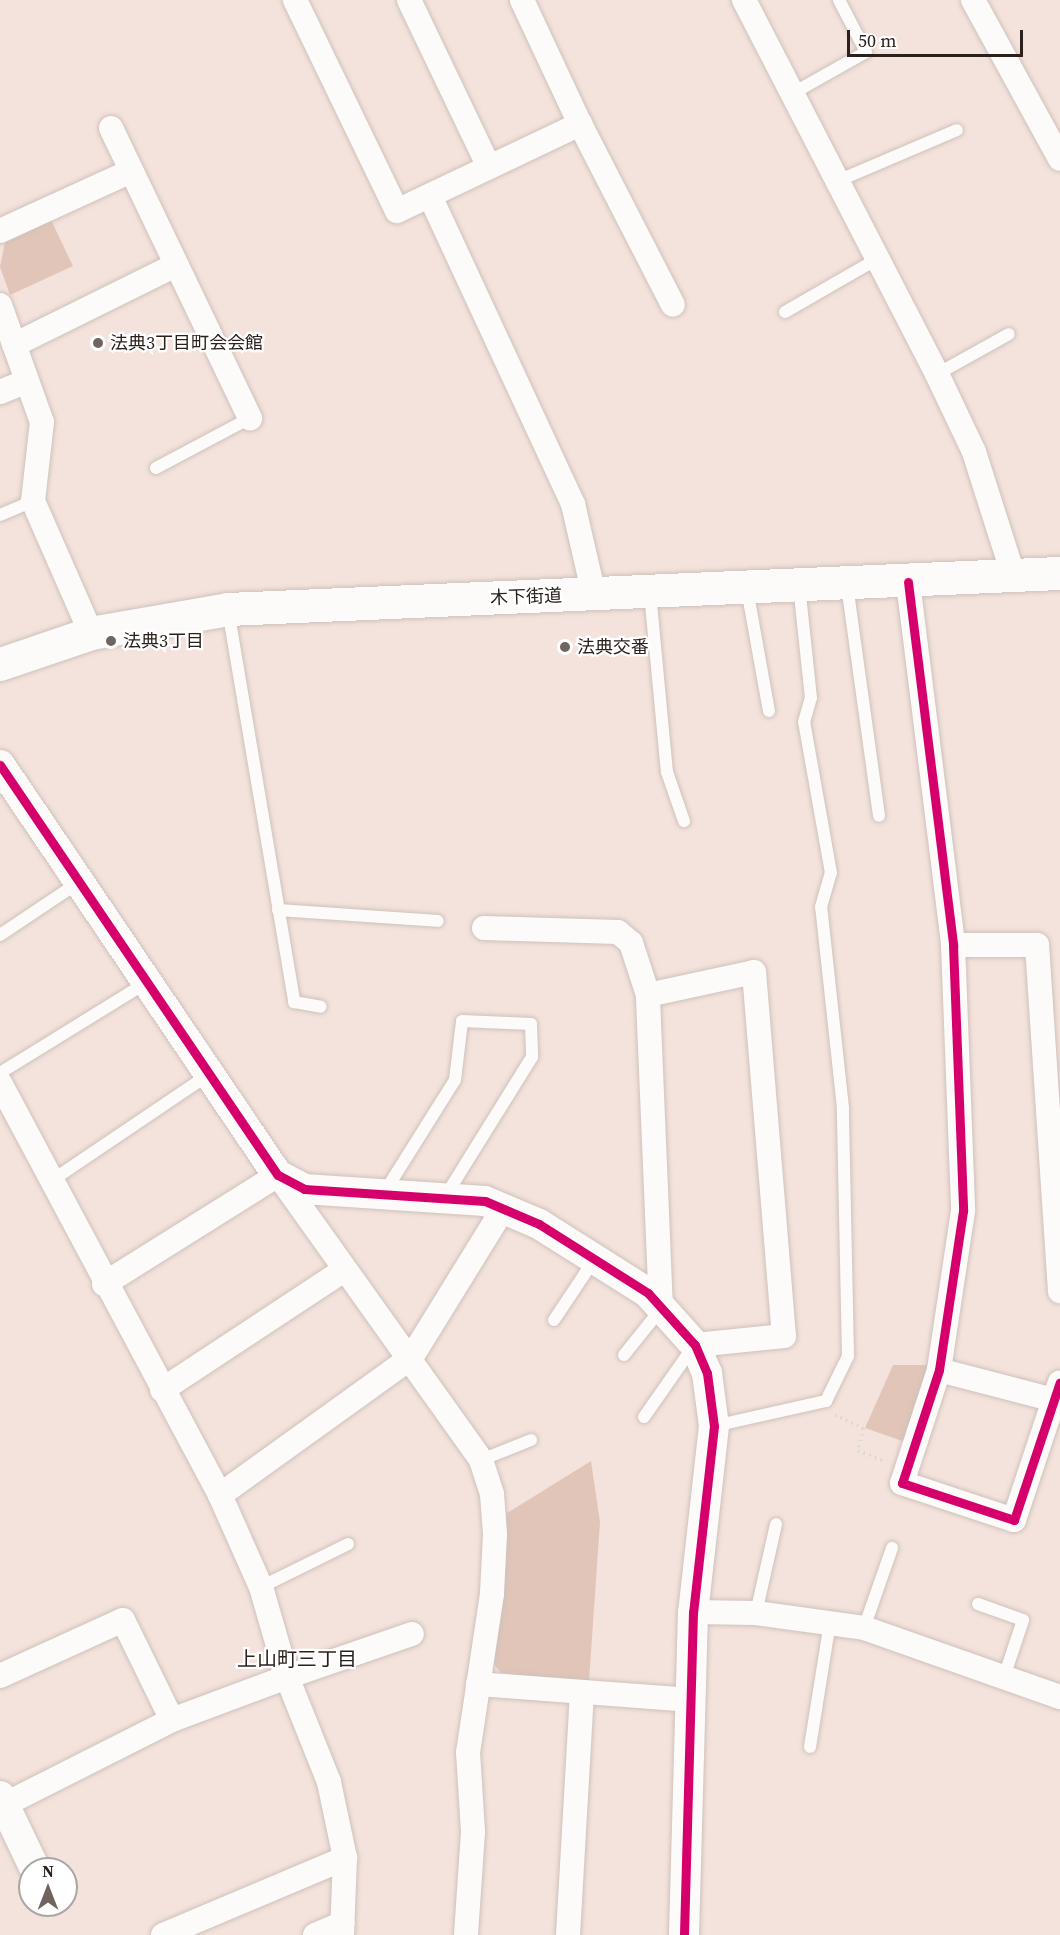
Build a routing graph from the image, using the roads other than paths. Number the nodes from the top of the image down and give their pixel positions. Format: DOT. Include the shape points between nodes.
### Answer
graph roads {
  1 [pos="295,0"];
  2 [pos="409,0"];
  3 [pos="522,0"];
  4 [pos="744,0"];
  5 [pos="839,0"];
  6 [pos="973,0"];
  7 [pos="795,92"];
  8 [pos="580,124"];
  9 [pos="111,128"];
  10 [pos="957,130"];
  11 [pos="1060,159"];
  12 [pos="489,167"];
  13 [pos="131,171"];
  14 [pos="840,180"];
  15 [pos="430,196"];
  16 [pos="0,231"];
  17 [pos="879,258"];
  18 [pos="177,265"];
  19 [pos="0,305"];
  20 [pos="673,305"];
  21 [pos="785,312"];
  22 [pos="1009,334"];
  23 [pos="14,345"];
  24 [pos="937,374"];
  25 [pos="27,381"];
  26 [pos="0,392"];
  27 [pos="250,418"];
  28 [pos="156,468"];
  29 [pos="33,501"];
  30 [pos="0,515"];
  31 [pos="1060,573"];
  32 [pos="1014,577"];
  33 [pos="908,582"];
  34 [pos="847,585"];
  35 [pos="799,586"];
  36 [pos="747,589"];
  37 [pos="650,593"];
  38 [pos="594,595"];
  39 [pos="228,609"];
  40 [pos="91,633"];
  41 [pos="0,664"];
  42 [pos="769,711"];
  43 [pos="5,783"];
  44 [pos="879,816"];
  45 [pos="684,821"];
  46 [pos="78,883"];
  47 [pos="278,910"];
  48 [pos="438,921"];
  49 [pos="484,928"];
  50 [pos="0,935"];
  51 [pos="953,945"];
  52 [pos="146,983"];
  53 [pos="648,995"];
  54 [pos="321,1007"];
  55 [pos="0,1072"];
  56 [pos="208,1075"];
  57 [pos="0,1083"];
  58 [pos="278,1175"];
  59 [pos="51,1181"];
  60 [pos="384,1193"];
  61 [pos="444,1198"];
  62 [pos="503,1209"];
  63 [pos="594,1260"];
  64 [pos="344,1270"];
  65 [pos="104,1284"];
  66 [pos="1060,1291"];
  67 [pos="662,1309"];
  68 [pos="554,1320"];
  69 [pos="695,1345"];
  70 [pos="624,1355"];
  71 [pos="411,1358"];
  72 [pos="939,1370"];
  73 [pos="162,1390"];
  74 [pos="1057,1391"];
  75 [pos="644,1417"];
  76 [pos="714,1426"];
  77 [pos="531,1440"];
  78 [pos="481,1460"];
  79 [pos="220,1495"];
  80 [pos="776,1524"];
  81 [pos="348,1544"];
  82 [pos="892,1548"];
  83 [pos="261,1587"];
  84 [pos="978,1604"];
  85 [pos="693,1612"];
  86 [pos="756,1613"];
  87 [pos="830,1622"];
  88 [pos="864,1628"];
  89 [pos="412,1634"];
  90 [pos="0,1676"];
  91 [pos="287,1677"];
  92 [pos="1004,1677"];
  93 [pos="478,1684"];
  94 [pos="582,1692"];
  95 [pos="1060,1696"];
  96 [pos="689,1701"];
  97 [pos="172,1720"];
  98 [pos="810,1747"];
  99 [pos="2,1800"];
  100 [pos="29,1857"];
  101 [pos="345,1858"];
  102 [pos="343,1929"];
  103 [pos="163,1935"];
  104 [pos="315,1935"];
  105 [pos="466,1935"];
  106 [pos="568,1935"];
  107 [pos="684,1935"];
  1 -- 15 [label="street" via="397,211"];
  2 -- 12 [label="street"];
  3 -- 8 [label="street"];
  4 -- 7 [label="street"];
  5 -- 7 [label="lane" via="866,52"];
  6 -- 11 [label="street"];
  7 -- 14 [label="street"];
  8 -- 12 [label="street"];
  8 -- 20 [label="street"];
  9 -- 13 [label="street"];
  10 -- 14 [label="lane"];
  12 -- 15 [label="street"];
  13 -- 16 [label="street"];
  13 -- 18 [label="street"];
  14 -- 17 [label="street"];
  15 -- 38 [label="street" via="573,504"];
  17 -- 21 [label="lane"];
  17 -- 24 [label="street"];
  18 -- 23 [label="street"];
  18 -- 27 [label="street"];
  19 -- 23 [label="street"];
  22 -- 24 [label="lane"];
  23 -- 25 [label="street"];
  24 -- 32 [label="street" via="974,452"];
  25 -- 26 [label="street"];
  25 -- 29 [label="street" via="42,422"];
  27 -- 28 [label="lane"];
  29 -- 30 [label="lane"];
  29 -- 40 [label="street"];
  31 -- 32 [label="main road, 木下街道"];
  32 -- 33 [label="main road, 木下街道"];
  33 -- 34 [label="main road, 木下街道"];
  33 -- 51 [label="street"];
  34 -- 35 [label="main road, 木下街道"];
  34 -- 44 [label="lane"];
  35 -- 36 [label="main road, 木下街道"];
  35 -- 76 [label="lane" via="811,698 804,722 831,873 821,907 843,1108 848,1356 826,1401"];
  36 -- 37 [label="main road, 木下街道"];
  36 -- 42 [label="lane"];
  37 -- 38 [label="main road, 木下街道"];
  37 -- 45 [label="lane" via="667,772"];
  38 -- 39 [label="main road, 木下街道"];
  39 -- 40 [label="main road, 木下街道"];
  39 -- 47 [label="lane"];
  40 -- 41 [label="main road, 木下街道"];
  43 -- 46 [label="street"];
  46 -- 50 [label="lane"];
  46 -- 52 [label="street"];
  47 -- 48 [label="lane"];
  47 -- 54 [label="lane" via="294,1002"];
  49 -- 53 [label="street" via="618,932 631,943"];
  51 -- 66 [label="street" via="1037,945"];
  51 -- 72 [label="street" via="963,1211"];
  52 -- 55 [label="lane"];
  52 -- 56 [label="street"];
  53 -- 67 [label="street"];
  53 -- 69 [label="street" via="754,972 784,1336"];
  56 -- 58 [label="street"];
  56 -- 59 [label="lane"];
  57 -- 59 [label="street"];
  58 -- 60 [label="street" via="304,1189"];
  58 -- 64 [label="street"];
  58 -- 65 [label="street"];
  59 -- 65 [label="street"];
  60 -- 61 [label="street"];
  60 -- 61 [label="lane" via="454,1080 462,1021 531,1024 532,1057"];
  61 -- 62 [label="street" via="485,1201"];
  62 -- 63 [label="street" via="539,1224"];
  62 -- 71 [label="street"];
  63 -- 67 [label="street" via="648,1293"];
  63 -- 68 [label="lane"];
  64 -- 71 [label="street"];
  64 -- 73 [label="street"];
  65 -- 73 [label="street"];
  67 -- 69 [label="street"];
  67 -- 70 [label="lane"];
  69 -- 75 [label="lane"];
  69 -- 76 [label="street" via="707,1373"];
  71 -- 78 [label="street"];
  71 -- 79 [label="street"];
  72 -- 74 [label="street"];
  72 -- 74 [label="street" via="902,1483 1014,1520"];
  73 -- 79 [label="street"];
  76 -- 85 [label="street"];
  77 -- 78 [label="lane"];
  78 -- 93 [label="street" via="492,1494 495,1534"];
  79 -- 83 [label="street"];
  80 -- 86 [label="lane"];
  81 -- 83 [label="lane"];
  82 -- 88 [label="lane"];
  83 -- 91 [label="street"];
  84 -- 92 [label="lane" via="1023,1620"];
  85 -- 86 [label="street"];
  85 -- 96 [label="street"];
  86 -- 87 [label="street"];
  87 -- 88 [label="street"];
  87 -- 98 [label="lane"];
  88 -- 92 [label="street"];
  89 -- 91 [label="street"];
  90 -- 97 [label="street" via="123,1620"];
  91 -- 97 [label="street"];
  91 -- 101 [label="street" via="329,1782"];
  92 -- 95 [label="street"];
  93 -- 94 [label="street"];
  93 -- 105 [label="street" via="468,1752 473,1832"];
  94 -- 96 [label="street"];
  94 -- 106 [label="street"];
  96 -- 107 [label="street"];
  97 -- 99 [label="street"];
  99 -- 100 [label="street"];
  101 -- 102 [label="street"];
  101 -- 103 [label="street"];
  102 -- 104 [label="street"];
}
